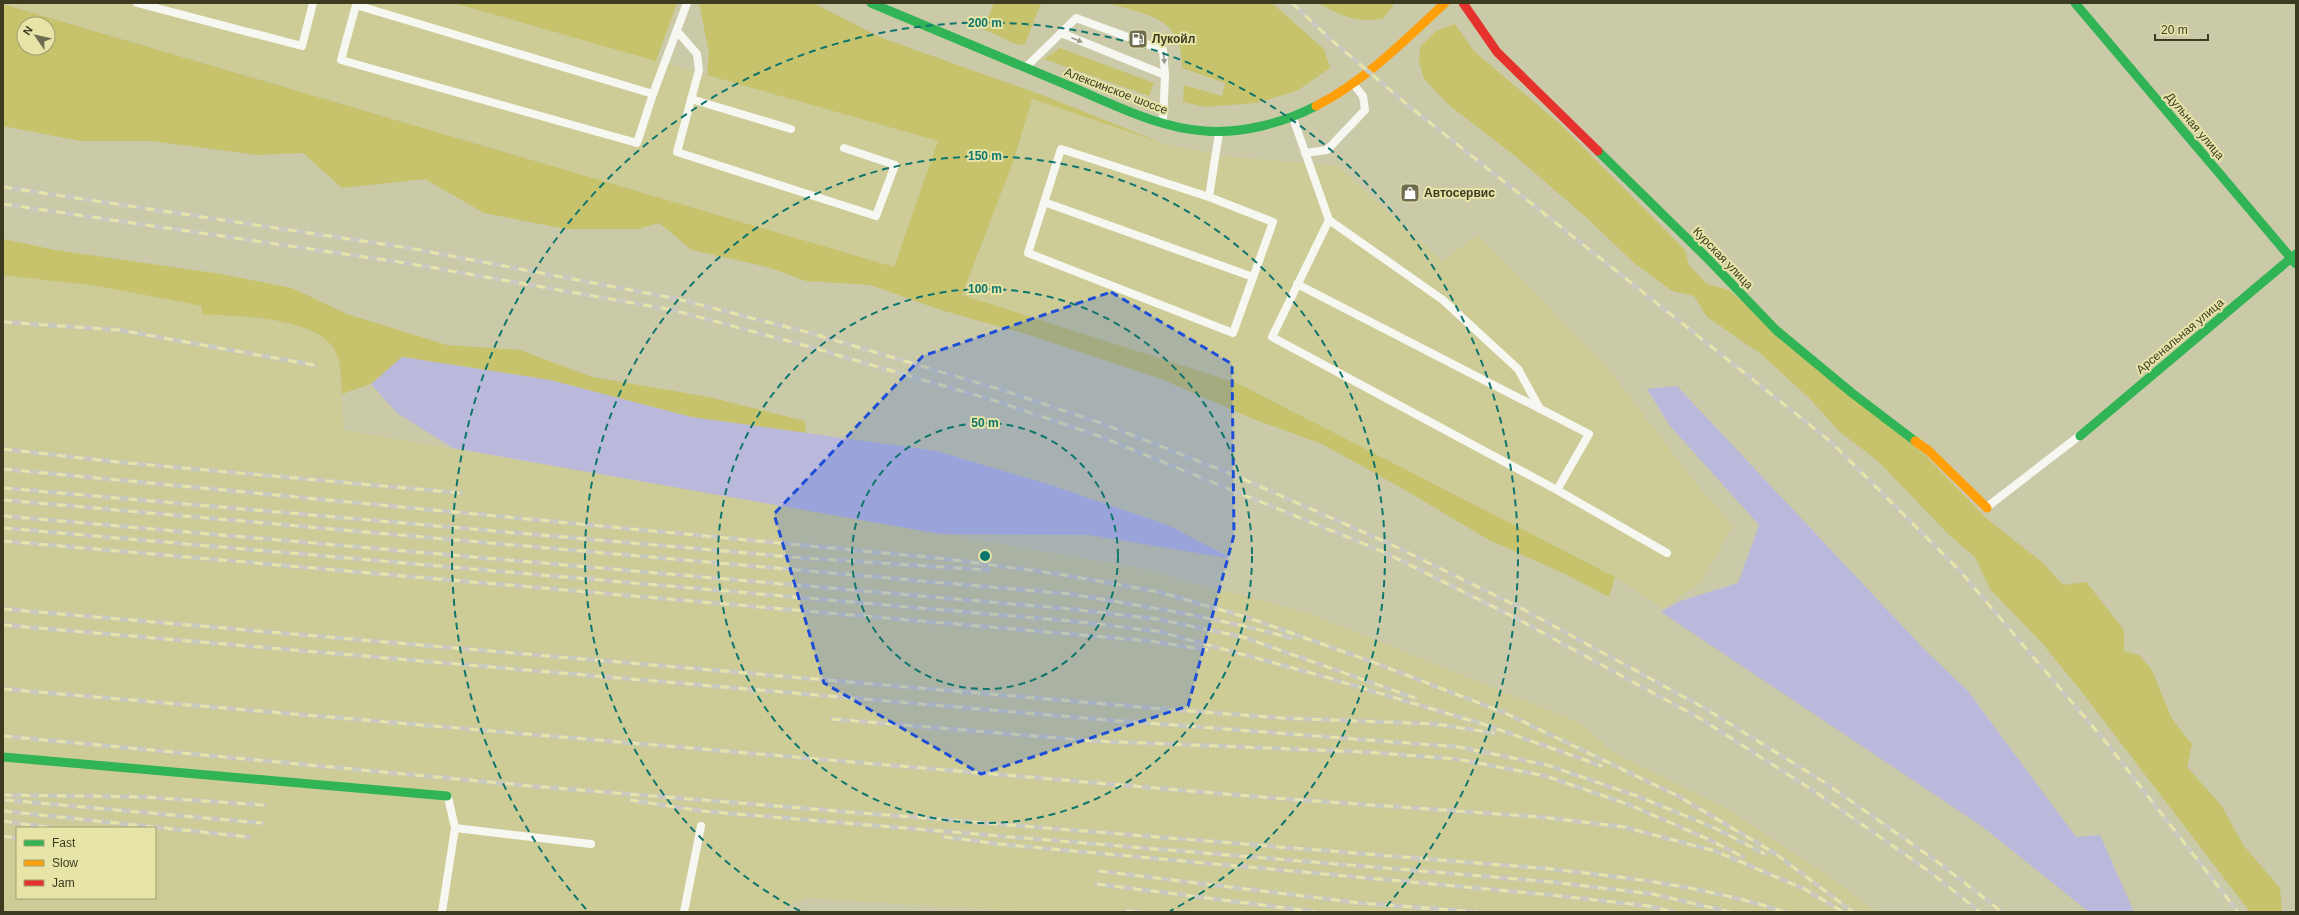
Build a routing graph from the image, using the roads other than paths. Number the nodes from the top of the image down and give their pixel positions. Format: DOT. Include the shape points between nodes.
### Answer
graph roads {
  1 [pos="137,3"];
  2 [pos="312,3"];
  3 [pos="688,3"];
  4 [pos="871,3"];
  5 [pos="1445,3"];
  6 [pos="1463,3"];
  7 [pos="2075,3"];
  8 [pos="678,31"];
  9 [pos="1061,33"];
  10 [pos="1025,68"];
  11 [pos="1165,75"];
  12 [pos="1354,84"];
  13 [pos="653,94"];
  14 [pos="692,99"];
  15 [pos="1293,118"];
  16 [pos="1163,123"];
  17 [pos="791,129"];
  18 [pos="1219,132"];
  19 [pos="844,148"];
  20 [pos="1305,153"];
  21 [pos="1209,197"];
  22 [pos="1044,202"];
  23 [pos="1329,220"];
  24 [pos="2294,259"];
  25 [pos="1253,277"];
  26 [pos="1297,284"];
  27 [pos="1540,409"];
  28 [pos="2080,436"];
  29 [pos="1557,490"];
  30 [pos="1987,508"];
  31 [pos="1667,553"];
  32 [pos="3,757"];
  33 [pos="447,796"];
  34 [pos="701,826"];
  35 [pos="455,828"];
  36 [pos="591,844"];
  37 [pos="442,912"];
  38 [pos="684,912"];
  1 -- 2 [label="lane" via="302,46"];
  3 -- 8 [label="lane"];
  4 -- 10 [label="street, Алексинское шоссе"];
  5 -- 12 [label="street, Алексинское шоссе"];
  6 -- 30 [label="street, Курская улица" via="1497,52 1706,257 1776,330 1852,393 1929,451"];
  7 -- 24 [label="street, Дульная улица"];
  8 -- 13 [label="lane"];
  8 -- 14 [label="lane" via="697,54 700,70"];
  9 -- 10 [label="lane"];
  9 -- 11 [label="lane, one-way"];
  9 -- 11 [label="lane, one-way" via="1076,18 1163,50"];
  10 -- 16 [label="street, Алексинское шоссе"];
  11 -- 16 [label="lane"];
  12 -- 15 [label="street, Алексинское шоссе" via="1318,107"];
  12 -- 20 [label="lane" via="1362,96 1365,110 1327,150"];
  13 -- 13 [label="lane" via="637,143 342,60 356,5"];
  14 -- 17 [label="lane"];
  14 -- 19 [label="lane" via="677,152 876,216 895,165"];
  15 -- 18 [label="street, Алексинское шоссе" via="1264,127"];
  15 -- 20 [label="lane"];
  16 -- 18 [label="street, Алексинское шоссе"];
  18 -- 21 [label="lane"];
  20 -- 23 [label="lane"];
  21 -- 22 [label="lane" via="1061,149"];
  21 -- 25 [label="lane" via="1273,222"];
  22 -- 25 [label="lane"];
  22 -- 25 [label="lane" via="1028,253 1233,333"];
  23 -- 26 [label="lane"];
  23 -- 27 [label="lane" via="1443,300 1518,370"];
  24 -- 28 [label="street, Арсенальная улица"];
  26 -- 27 [label="lane"];
  26 -- 29 [label="lane" via="1272,337"];
  27 -- 29 [label="lane" via="1590,434"];
  28 -- 30 [label="lane"];
  29 -- 31 [label="lane"];
  32 -- 33 [label="street"];
  33 -- 35 [label="lane"];
  34 -- 38 [label="lane"];
  35 -- 36 [label="lane"];
  35 -- 37 [label="lane"];
}
